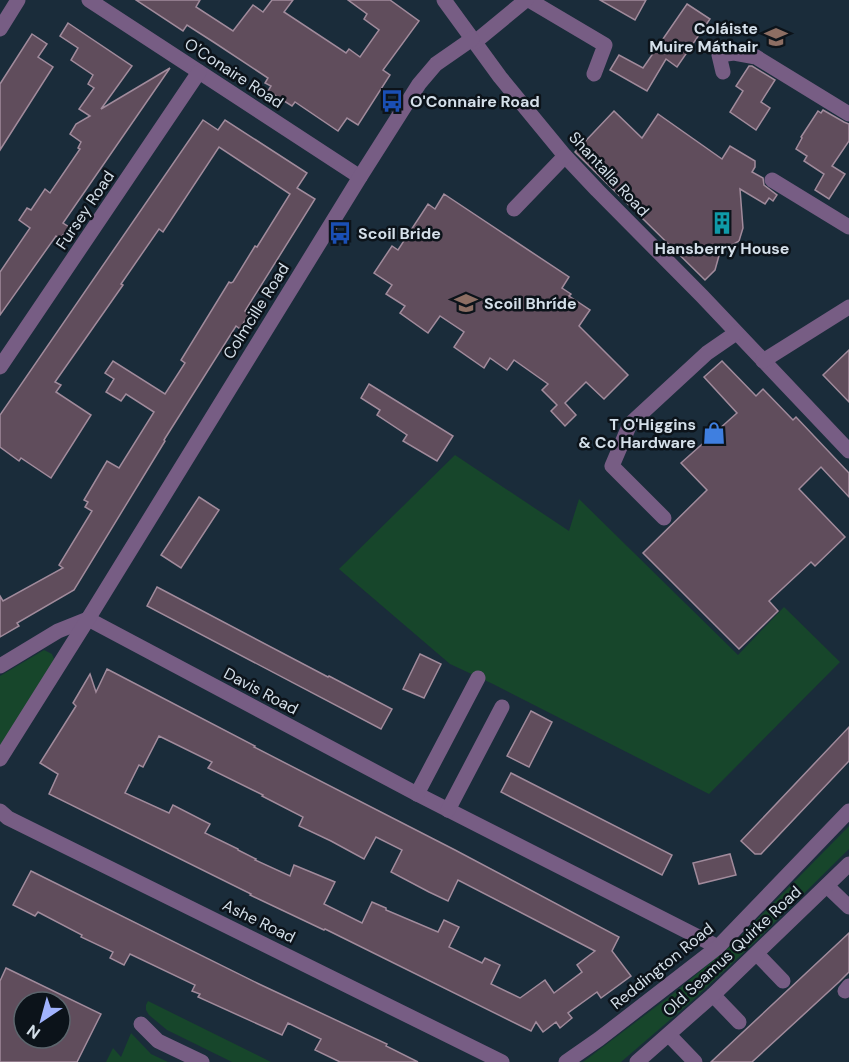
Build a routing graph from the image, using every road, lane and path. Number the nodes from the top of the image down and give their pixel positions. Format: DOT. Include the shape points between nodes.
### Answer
graph roads {
  1 [pos="18,0"];
  2 [pos="89,0"];
  3 [pos="444,0"];
  4 [pos="527,0"];
  5 [pos="0,29"];
  6 [pos="474,40"];
  7 [pos="199,72"];
  8 [pos="723,72"];
  9 [pos="594,74"];
  10 [pos="849,114"];
  11 [pos="565,156"];
  12 [pos="360,177"];
  13 [pos="772,180"];
  14 [pos="514,209"];
  15 [pos="849,227"];
  16 [pos="847,311"];
  17 [pos="736,333"];
  18 [pos="763,361"];
  19 [pos="0,368"];
  20 [pos="849,451"];
  21 [pos="664,518"];
  22 [pos="88,619"];
  23 [pos="0,666"];
  24 [pos="478,678"];
  25 [pos="502,707"];
  26 [pos="0,759"];
  27 [pos="417,794"];
  28 [pos="448,810"];
  29 [pos="0,811"];
  30 [pos="849,811"];
  31 [pos="849,864"];
  32 [pos="827,886"];
  33 [pos="849,907"];
  34 [pos="718,947"];
  35 [pos="757,954"];
  36 [pos="783,981"];
  37 [pos="713,995"];
  38 [pos="739,1022"];
  39 [pos="141,1024"];
  40 [pos="669,1035"];
  41 [pos="202,1062"];
  42 [pos="502,1062"];
  43 [pos="566,1062"];
  44 [pos="637,1062"];
  45 [pos="695,1062"];
  1 -- 5 [label="street"];
  2 -- 7 [label="street, O'Conaire Road"];
  3 -- 6 [label="street, Shantalla Road"];
  4 -- 6 [label="street, Colmcille Road"];
  4 -- 9 [label="street" via="605,45"];
  6 -- 11 [label="street, Shantalla Road"];
  6 -- 12 [label="street, Colmcille Road" via="436,64 419,84"];
  7 -- 12 [label="street, O'Conaire Road"];
  7 -- 19 [label="street, Fursey Road"];
  8 -- 10 [label="street" via="719,55 756,57"];
  11 -- 14 [label="street"];
  11 -- 17 [label="street, Shantalla Road"];
  12 -- 22 [label="street, Colmcille Road"];
  13 -- 15 [label="street"];
  16 -- 18 [label="street"];
  17 -- 18 [label="street, Shantalla Road"];
  17 -- 21 [label="street" via="707,353 630,424 612,466"];
  18 -- 20 [label="street, Shantalla Road"];
  22 -- 23 [label="street" via="58,631"];
  22 -- 26 [label="street, Colmcille Road"];
  22 -- 27 [label="street, Davis Road"];
  24 -- 27 [label="street"];
  25 -- 28 [label="street"];
  27 -- 28 [label="street, Davis Road"];
  28 -- 34 [label="street, Davis Road"];
  29 -- 42 [label="street, Ashe Road"];
  30 -- 34 [label="street, Reddington Road"];
  31 -- 32 [label="street, Old Seamus Quirke Road"];
  32 -- 33 [label="street"];
  32 -- 35 [label="street, Old Seamus Quirke Road"];
  34 -- 43 [label="street, Reddington Road"];
  35 -- 36 [label="street"];
  35 -- 37 [label="street, Old Seamus Quirke Road"];
  37 -- 38 [label="street"];
  37 -- 40 [label="street, Old Seamus Quirke Road"];
  39 -- 41 [label="street" via="158,1041"];
  40 -- 44 [label="street, Old Seamus Quirke Road"];
  40 -- 45 [label="street"];
}
